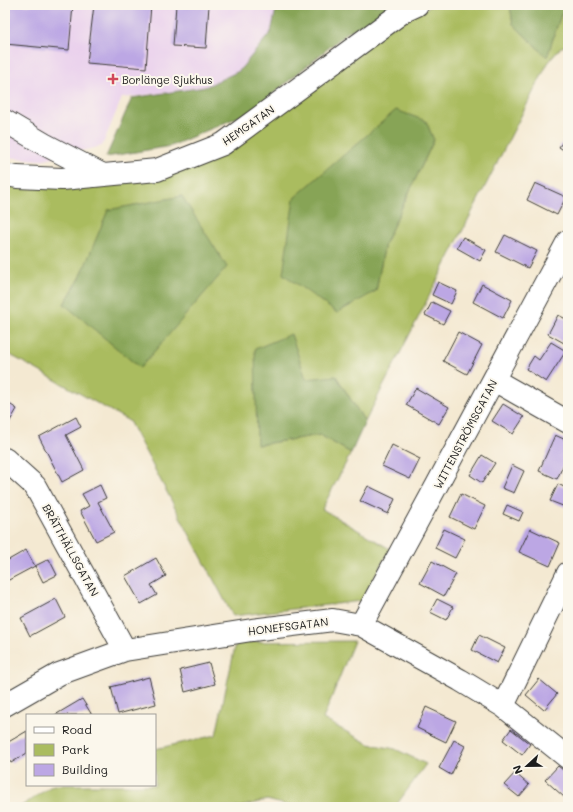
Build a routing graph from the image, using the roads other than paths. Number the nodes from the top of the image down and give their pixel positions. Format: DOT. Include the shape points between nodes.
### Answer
graph roads {
  1 [pos="416,5"];
  2 [pos="5,121"];
  3 [pos="5,175"];
  4 [pos="103,175"];
  5 [pos="568,241"];
  6 [pos="494,380"];
  7 [pos="568,422"];
  8 [pos="5,459"];
  9 [pos="568,572"];
  10 [pos="361,625"];
  11 [pos="125,650"];
  12 [pos="5,705"];
  13 [pos="503,706"];
  14 [pos="568,758"];
  1 -- 4 [label="street, HEMGATAN" via="404,11 223,144 157,170"];
  2 -- 4 [label="street"];
  3 -- 4 [label="street, HEMGATAN" via="62,179"];
  5 -- 6 [label="street, WITTENSTRÖMSGATAN"];
  6 -- 7 [label="street"];
  6 -- 10 [label="street, WITTENSTRÖMSGATAN"];
  8 -- 11 [label="street, BRÄTTHÄLLSGATAN" via="35,486"];
  9 -- 13 [label="street"];
  10 -- 11 [label="street, HONEFSGATAN" via="333,620"];
  10 -- 13 [label="street, HONEFSGATAN"];
  11 -- 12 [label="street, HONEFSGATAN" via="59,674"];
  13 -- 14 [label="street, HONEFSGATAN"];
}
